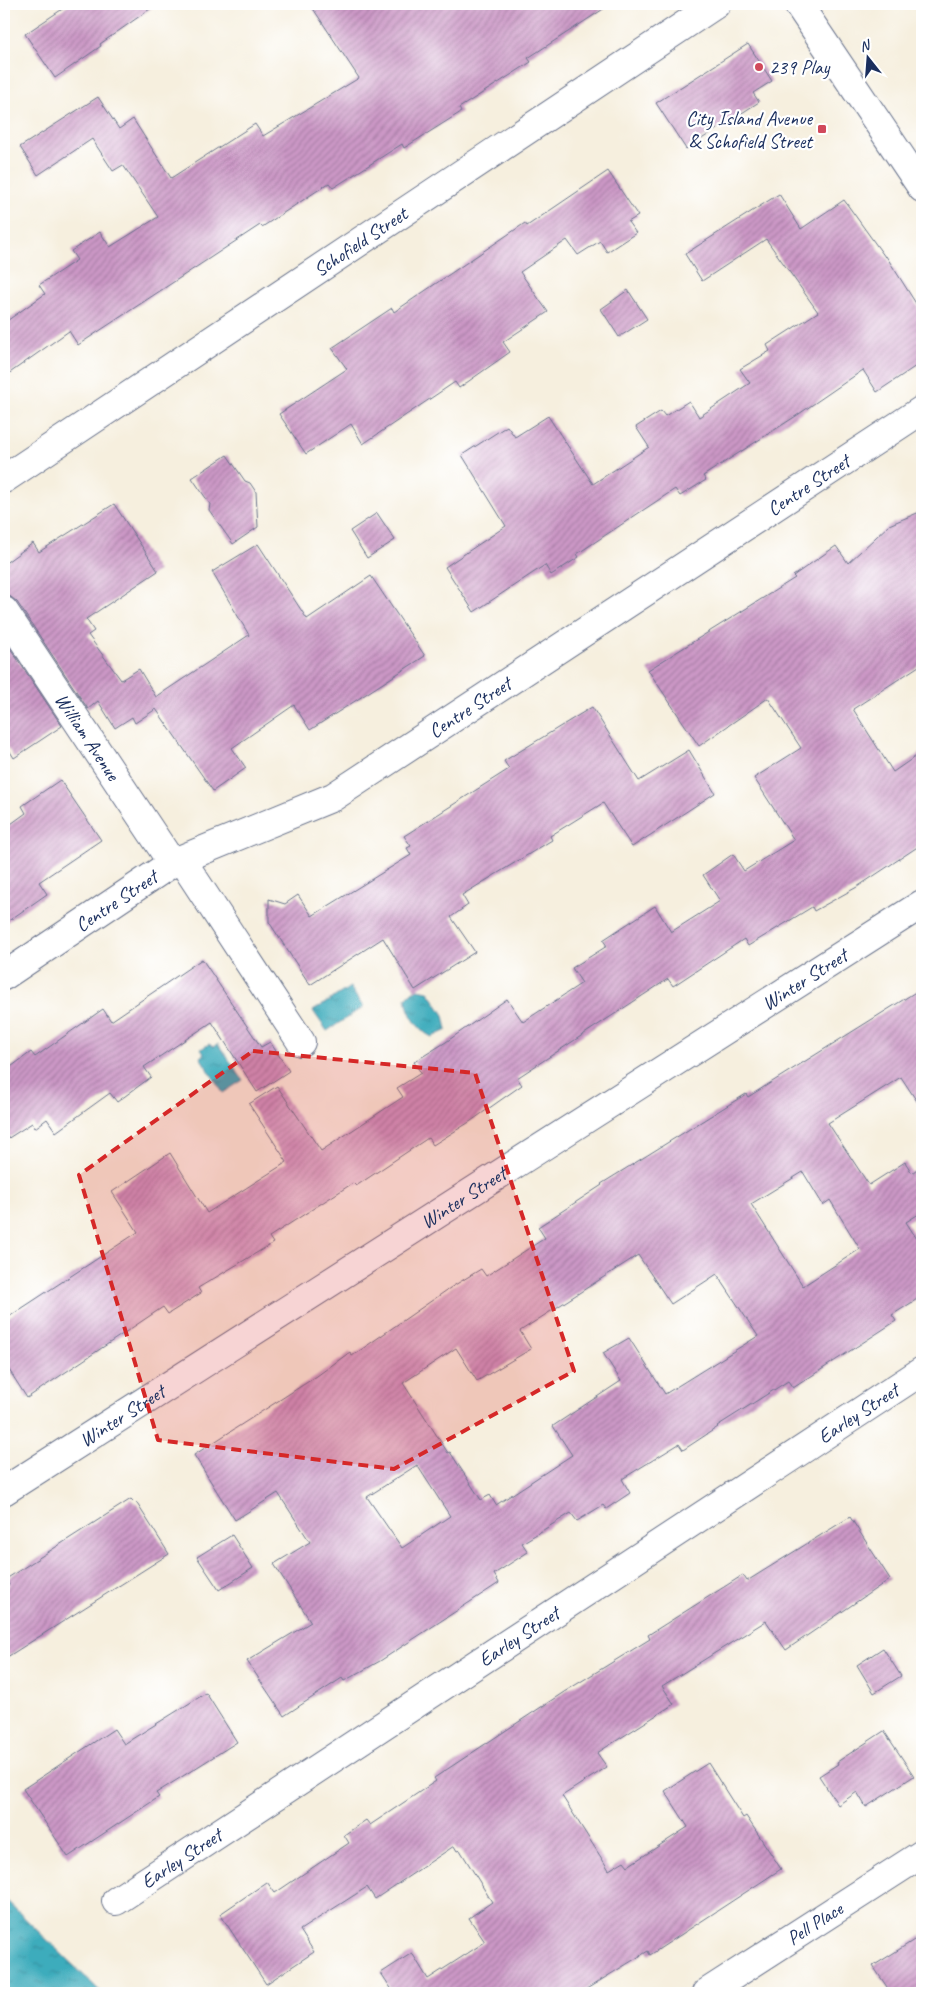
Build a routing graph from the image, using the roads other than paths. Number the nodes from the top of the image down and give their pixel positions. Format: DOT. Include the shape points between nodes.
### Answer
graph roads {
  1 [pos="716,4"];
  2 [pos="798,4"];
  3 [pos="922,188"];
  4 [pos="922,410"];
  5 [pos="4,479"];
  6 [pos="4,611"];
  7 [pos="176,860"];
  8 [pos="922,904"];
  9 [pos="4,976"];
  10 [pos="301,1042"];
  11 [pos="922,1371"];
  12 [pos="4,1491"];
  13 [pos="922,1854"];
  14 [pos="116,1901"];
  15 [pos="706,1993"];
  1 -- 5 [label="street, Schofield Street"];
  2 -- 3 [label="street"];
  4 -- 7 [label="street, Centre Street" via="333,797"];
  6 -- 7 [label="street, William Avenue"];
  7 -- 9 [label="street, Centre Street"];
  7 -- 10 [label="street, William Avenue"];
  8 -- 12 [label="street, Winter Street"];
  11 -- 14 [label="street, Earley Street"];
  13 -- 15 [label="street, Pell Place"];
}
